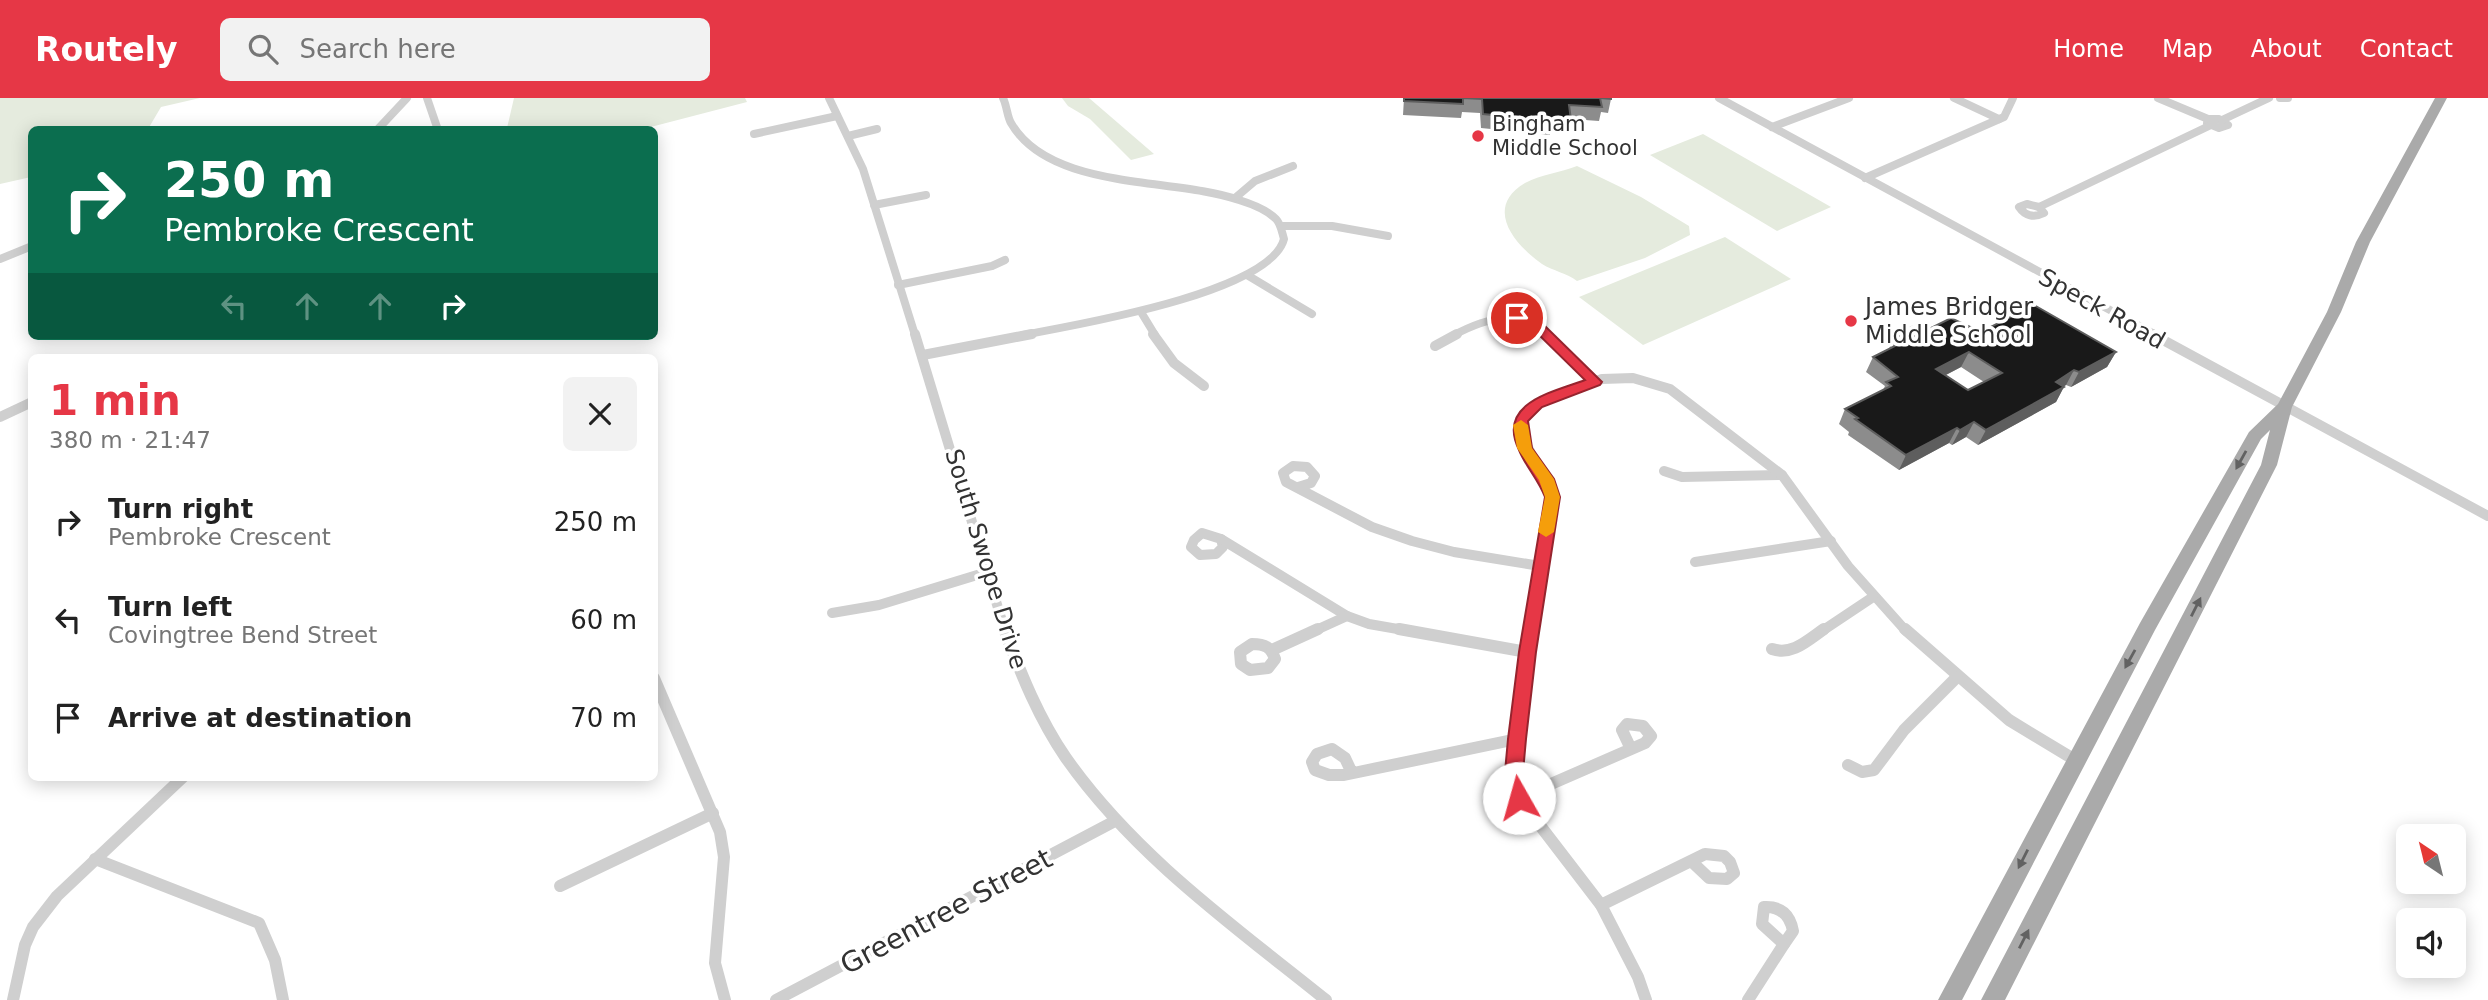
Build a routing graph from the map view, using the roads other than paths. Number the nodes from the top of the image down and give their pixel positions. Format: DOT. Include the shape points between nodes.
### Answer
graph roads {
  1 [pos="408,98"];
  2 [pos="427,98"];
  3 [pos="829,98"];
  4 [pos="1003,98"];
  5 [pos="1718,98"];
  6 [pos="1849,98"];
  7 [pos="1954,98"];
  8 [pos="2013,98"];
  9 [pos="2158,98"];
  10 [pos="2269,98"];
  11 [pos="2280,98"];
  12 [pos="2288,98"];
  13 [pos="2441,98"];
  14 [pos="837,116"];
  15 [pos="1999,120"];
  16 [pos="2210,122"];
  17 [pos="381,126"];
  18 [pos="437,126"];
  19 [pos="1772,127"];
  20 [pos="877,129"];
  21 [pos="754,134"];
  22 [pos="848,136"];
  23 [pos="1293,166"];
  24 [pos="1865,178"];
  25 [pos="926,195"];
  26 [pos="1235,198"];
  27 [pos="874,205"];
  28 [pos="2039,207"];
  29 [pos="1281,226"];
  30 [pos="1388,236"];
  31 [pos="28,248"];
  32 [pos="0,259"];
  33 [pos="1005,260"];
  34 [pos="1247,275"];
  35 [pos="898,285"];
  36 [pos="1141,312"];
  37 [pos="1312,314"];
  38 [pos="1434,346"];
  39 [pos="923,355"];
  40 [pos="1595,382"];
  41 [pos="1204,386"];
  42 [pos="28,404"];
  43 [pos="2284,407"];
  44 [pos="0,417"];
  45 [pos="1664,471"];
  46 [pos="1782,475"];
  47 [pos="1298,487"];
  48 [pos="2488,516"];
  49 [pos="1221,537"];
  50 [pos="1831,541"];
  51 [pos="1695,562"];
  52 [pos="1540,566"];
  53 [pos="987,572"];
  54 [pos="1874,597"];
  55 [pos="832,612"];
  56 [pos="1347,616"];
  57 [pos="1772,649"];
  58 [pos="1272,650"];
  59 [pos="1527,652"];
  60 [pos="1957,677"];
  61 [pos="658,687"];
  62 [pos="1517,739"];
  63 [pos="1631,749"];
  64 [pos="2075,760"];
  65 [pos="1848,765"];
  66 [pos="1352,773"];
  67 [pos="179,781"];
  68 [pos="1519,798"];
  69 [pos="713,813"];
  70 [pos="1115,821"];
  71 [pos="95,859"];
  72 [pos="1691,861"];
  73 [pos="560,886"];
  74 [pos="1601,905"];
  75 [pos="1784,944"];
  76 [pos="13,1000"];
  77 [pos="283,1000"];
  78 [pos="725,1000"];
  79 [pos="776,1000"];
  80 [pos="1326,1000"];
  81 [pos="1646,1000"];
  82 [pos="1748,1000"];
  83 [pos="1950,1000"];
  84 [pos="1993,1000"];
  1 -- 17 [label="street"];
  2 -- 18 [label="street"];
  3 -- 14 [label="street, South Swope Drive"];
  4 -- 26 [label="street" via="1011,122 1054,161 1072,169"];
  5 -- 19 [label="street, Speck Road"];
  6 -- 19 [label="street"];
  7 -- 15 [label="street"];
  8 -- 15 [label="street"];
  9 -- 16 [label="street"];
  10 -- 16 [label="street"];
  11 -- 12 [label="street"];
  13 -- 43 [label="main road" via="2363,242 2334,312"];
  14 -- 21 [label="street"];
  14 -- 22 [label="street, South Swope Drive"];
  15 -- 24 [label="street"];
  16 -- 28 [label="street"];
  19 -- 24 [label="street, Speck Road"];
  20 -- 22 [label="street"];
  22 -- 27 [label="street, South Swope Drive"];
  23 -- 26 [label="street" via="1255,181"];
  24 -- 43 [label="street, Speck Road"];
  25 -- 27 [label="street"];
  26 -- 29 [label="street" via="1270,214"];
  27 -- 35 [label="street, South Swope Drive"];
  29 -- 30 [label="street" via="1332,226"];
  29 -- 34 [label="street" via="1281,249"];
  31 -- 32 [label="street"];
  33 -- 35 [label="street"];
  34 -- 36 [label="street"];
  34 -- 37 [label="street"];
  35 -- 39 [label="street, South Swope Drive"];
  36 -- 39 [label="street"];
  36 -- 41 [label="street" via="1170,362"];
  38 -- 40 [label="street" via="1486,320 1517,318 1538,327"];
  39 -- 53 [label="street, South Swope Drive"];
  40 -- 46 [label="street" via="1619,375 1652,380"];
  40 -- 52 [label="street" via="1537,403 1521,421 1525,448 1552,497"];
  42 -- 44 [label="street"];
  43 -- 48 [label="street, Speck Road"];
  43 -- 64 [label="main road, one-way" via="2255,436"];
  84 -- 43 [label="main road, one-way" via="2269,465"];
  45 -- 46 [label="street" via="1682,477"];
  46 -- 50 [label="street"];
  47 -- 52 [label="street" via="1344,514 1412,541"];
  49 -- 56 [label="street"];
  50 -- 51 [label="street"];
  50 -- 54 [label="street"];
  52 -- 59 [label="street"];
  53 -- 55 [label="street" via="879,605"];
  53 -- 70 [label="street, South Swope Drive" via="1029,693 1065,757"];
  54 -- 57 [label="street" via="1793,650"];
  54 -- 60 [label="street"];
  56 -- 58 [label="street"];
  56 -- 59 [label="street" via="1426,636"];
  59 -- 62 [label="street"];
  60 -- 64 [label="street" via="2008,720"];
  60 -- 65 [label="street" via="1904,730 1874,770 1863,772"];
  61 -- 69 [label="street"];
  62 -- 66 [label="street"];
  62 -- 68 [label="street" via="1514,772"];
  63 -- 68 [label="street"];
  64 -- 83 [label="main road, one-way"];
  67 -- 71 [label="street"];
  68 -- 74 [label="street"];
  69 -- 73 [label="street"];
  69 -- 78 [label="street" via="724,857 715,963"];
  70 -- 79 [label="street, Greentree Street"];
  70 -- 80 [label="street, South Swope Drive" via="1174,878"];
  71 -- 76 [label="street" via="33,927 24,945"];
  71 -- 77 [label="street" via="259,923 273,950"];
  72 -- 74 [label="street"];
  74 -- 81 [label="street"];
  75 -- 82 [label="street"];
}
